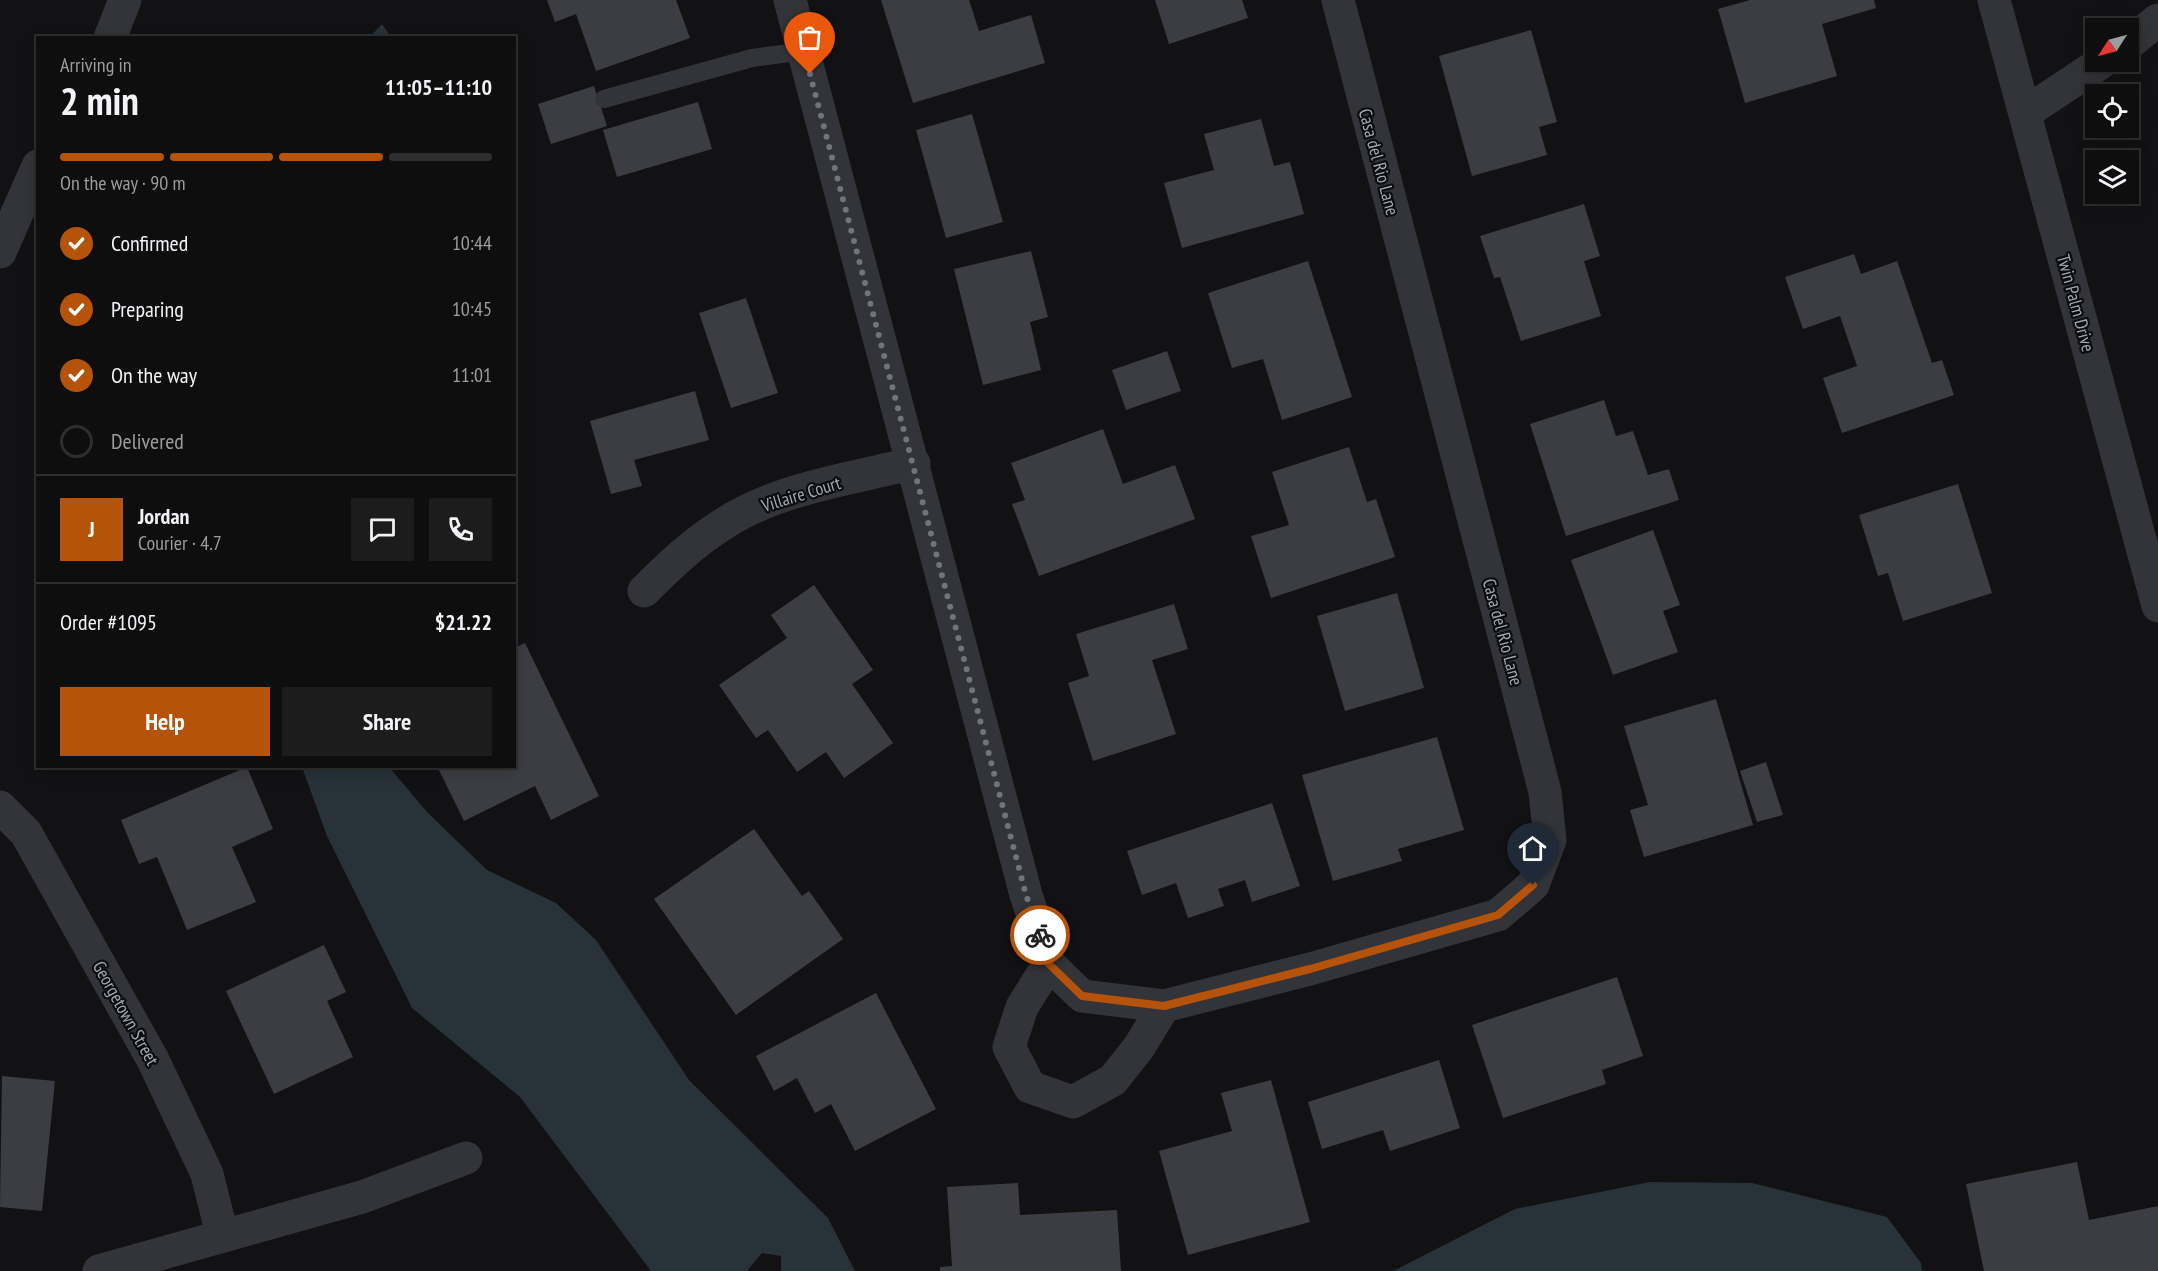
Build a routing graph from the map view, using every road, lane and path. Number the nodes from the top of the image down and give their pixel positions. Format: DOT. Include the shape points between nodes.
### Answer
graph roads {
  1 [pos="124,0"];
  2 [pos="790,0"];
  3 [pos="1338,0"];
  4 [pos="1994,0"];
  5 [pos="2158,20"];
  6 [pos="2139,35"];
  7 [pos="111,36"];
  8 [pos="804,51"];
  9 [pos="2087,72"];
  10 [pos="604,99"];
  11 [pos="2025,113"];
  12 [pos="36,171"];
  13 [pos="0,252"];
  14 [pos="914,463"];
  15 [pos="644,591"];
  16 [pos="2158,606"];
  17 [pos="0,807"];
  18 [pos="1049,964"];
  19 [pos="1164,1006"];
  20 [pos="466,1158"];
  21 [pos="222,1234"];
  22 [pos="99,1271"];
  1 -- 7 [label="street"];
  2 -- 8 [label="street"];
  3 -- 19 [label="street, Casa del Rio Lane" via="1545,792 1550,840 1533,885 1498,915"];
  4 -- 11 [label="street, Twin Palm Drive"];
  5 -- 6 [label="street"];
  8 -- 10 [label="lane" via="752,58"];
  8 -- 14 [label="street"];
  9 -- 11 [label="street"];
  11 -- 16 [label="street, Twin Palm Drive"];
  12 -- 13 [label="street"];
  14 -- 15 [label="street, Villaire Court" via="775,498 736,517 682,553"];
  14 -- 18 [label="street" via="1026,895"];
  17 -- 21 [label="street, Georgetown Street" via="26,833 153,1060 207,1174"];
  18 -- 19 [label="street" via="1082,996"];
  18 -- 19 [label="street" via="1022,1007 1009,1047 1030,1087 1072,1102 1113,1080"];
  20 -- 21 [label="street" via="372,1193"];
  21 -- 22 [label="street"];
}
